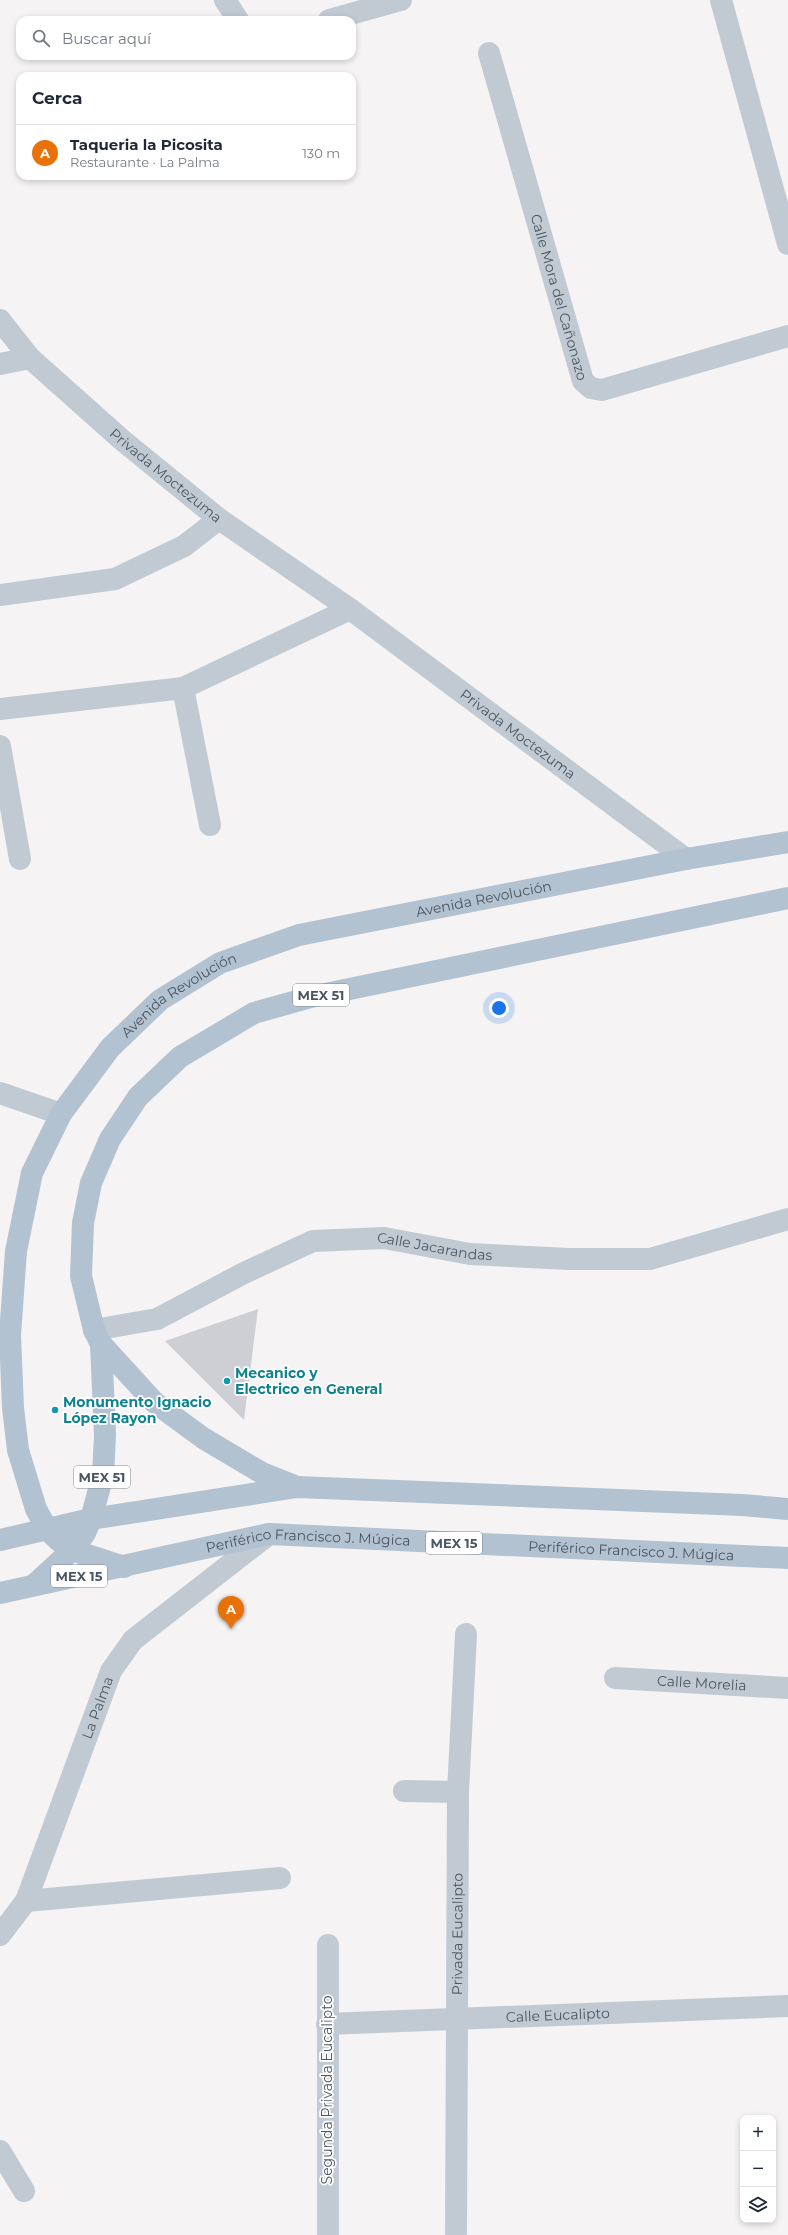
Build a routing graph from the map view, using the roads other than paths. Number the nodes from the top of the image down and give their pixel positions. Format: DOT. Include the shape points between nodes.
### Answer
graph roads {
  1 [pos="225,0"];
  2 [pos="401,0"];
  3 [pos="721,0"];
  4 [pos="235,16"];
  5 [pos="343,16"];
  6 [pos="489,53"];
  7 [pos="788,244"];
  8 [pos="0,320"];
  9 [pos="788,336"];
  10 [pos="30,358"];
  11 [pos="0,364"];
  12 [pos="219,519"];
  13 [pos="0,595"];
  14 [pos="350,609"];
  15 [pos="183,688"];
  16 [pos="0,709"];
  17 [pos="0,746"];
  18 [pos="210,825"];
  19 [pos="788,842"];
  20 [pos="20,859"];
  21 [pos="686,859"];
  22 [pos="788,898"];
  23 [pos="0,1094"];
  24 [pos="61,1114"];
  25 [pos="788,1219"];
  26 [pos="16,1251"];
  27 [pos="0,1283"];
  28 [pos="98,1337"];
  29 [pos="297,1487"];
  30 [pos="788,1509"];
  31 [pos="92,1519"];
  32 [pos="47,1529"];
  33 [pos="269,1534"];
  34 [pos="0,1540"];
  35 [pos="72,1550"];
  36 [pos="788,1558"];
  37 [pos="124,1567"];
  38 [pos="34,1585"];
  39 [pos="0,1593"];
  40 [pos="466,1634"];
  41 [pos="615,1678"];
  42 [pos="788,1688"];
  43 [pos="404,1791"];
  44 [pos="458,1792"];
  45 [pos="280,1878"];
  46 [pos="26,1901"];
  47 [pos="0,1934"];
  48 [pos="328,1945"];
  49 [pos="788,2006"];
  50 [pos="457,2020"];
  51 [pos="327,2024"];
  52 [pos="0,2152"];
  53 [pos="24,2190"];
  54 [pos="328,2235"];
  55 [pos="456,2235"];
  1 -- 4 [label="street"];
  2 -- 5 [label="street"];
  3 -- 7 [label="street"];
  6 -- 9 [label="street, Calle Mora del Cañonazo" via="583,381 591,388 602,390"];
  8 -- 10 [label="street, Privada Moctezuma"];
  10 -- 11 [label="street"];
  10 -- 12 [label="street, Privada Moctezuma" via="122,440"];
  12 -- 13 [label="street" via="184,546 115,579"];
  12 -- 14 [label="street, Privada Moctezuma"];
  14 -- 15 [label="street"];
  14 -- 21 [label="street, Privada Moctezuma"];
  15 -- 16 [label="street"];
  15 -- 18 [label="street"];
  17 -- 20 [label="street"];
  19 -- 21 [label="main road, Avenida Revolución"];
  21 -- 24 [label="main road, Avenida Revolución" via="299,935 220,963 160,1000 149,1010 110,1048"];
  22 -- 28 [label="main road, MEX 51" via="311,996 254,1013 216,1034 180,1057 138,1098 110,1139 91,1183 83,1223 81,1276"];
  23 -- 24 [label="street"];
  24 -- 26 [label="main road, Avenida Revolución" via="32,1173"];
  25 -- 28 [label="street, Calle Jacarandas" via="650,1259 569,1259 470,1254 384,1238 314,1241 244,1273 157,1319"];
  26 -- 27 [label="main road"];
  26 -- 32 [label="main road, Avenida Revolución" via="10,1335 13,1408 23,1469 36,1509"];
  28 -- 29 [label="main road" via="154,1402 197,1434 262,1473"];
  28 -- 31 [label="main road, MEX 51" via="104,1453 103,1475"];
  29 -- 30 [label="main road"];
  29 -- 31 [label="main road"];
  31 -- 32 [label="main road"];
  31 -- 35 [label="main road, MEX 51"];
  32 -- 34 [label="main road"];
  32 -- 35 [label="main road, Avenida Revolución"];
  33 -- 36 [label="main road, Periférico Francisco J. Múgica / MEX 15"];
  33 -- 37 [label="main road, Periférico Francisco J. Múgica / MEX 15"];
  33 -- 46 [label="street, La Palma" via="133,1640 111,1670"];
  35 -- 37 [label="main road, Avenida Revolución"];
  35 -- 38 [label="main road, MEX 51"];
  37 -- 38 [label="main road, Periférico Francisco J. Múgica / MEX 15"];
  38 -- 39 [label="main road, Periférico Francisco J. Múgica / MEX 15"];
  40 -- 44 [label="street, Privada Eucalipto"];
  41 -- 42 [label="street, Calle Morelia"];
  43 -- 44 [label="street"];
  44 -- 50 [label="street, Privada Eucalipto"];
  45 -- 46 [label="street"];
  46 -- 47 [label="street, La Palma"];
  48 -- 51 [label="street, Segunda Privada Eucalipto"];
  49 -- 50 [label="street, Calle Eucalipto"];
  50 -- 51 [label="street, Calle Eucalipto"];
  50 -- 55 [label="street, Privada Eucalipto"];
  51 -- 54 [label="street, Segunda Privada Eucalipto"];
  52 -- 53 [label="street"];
}
